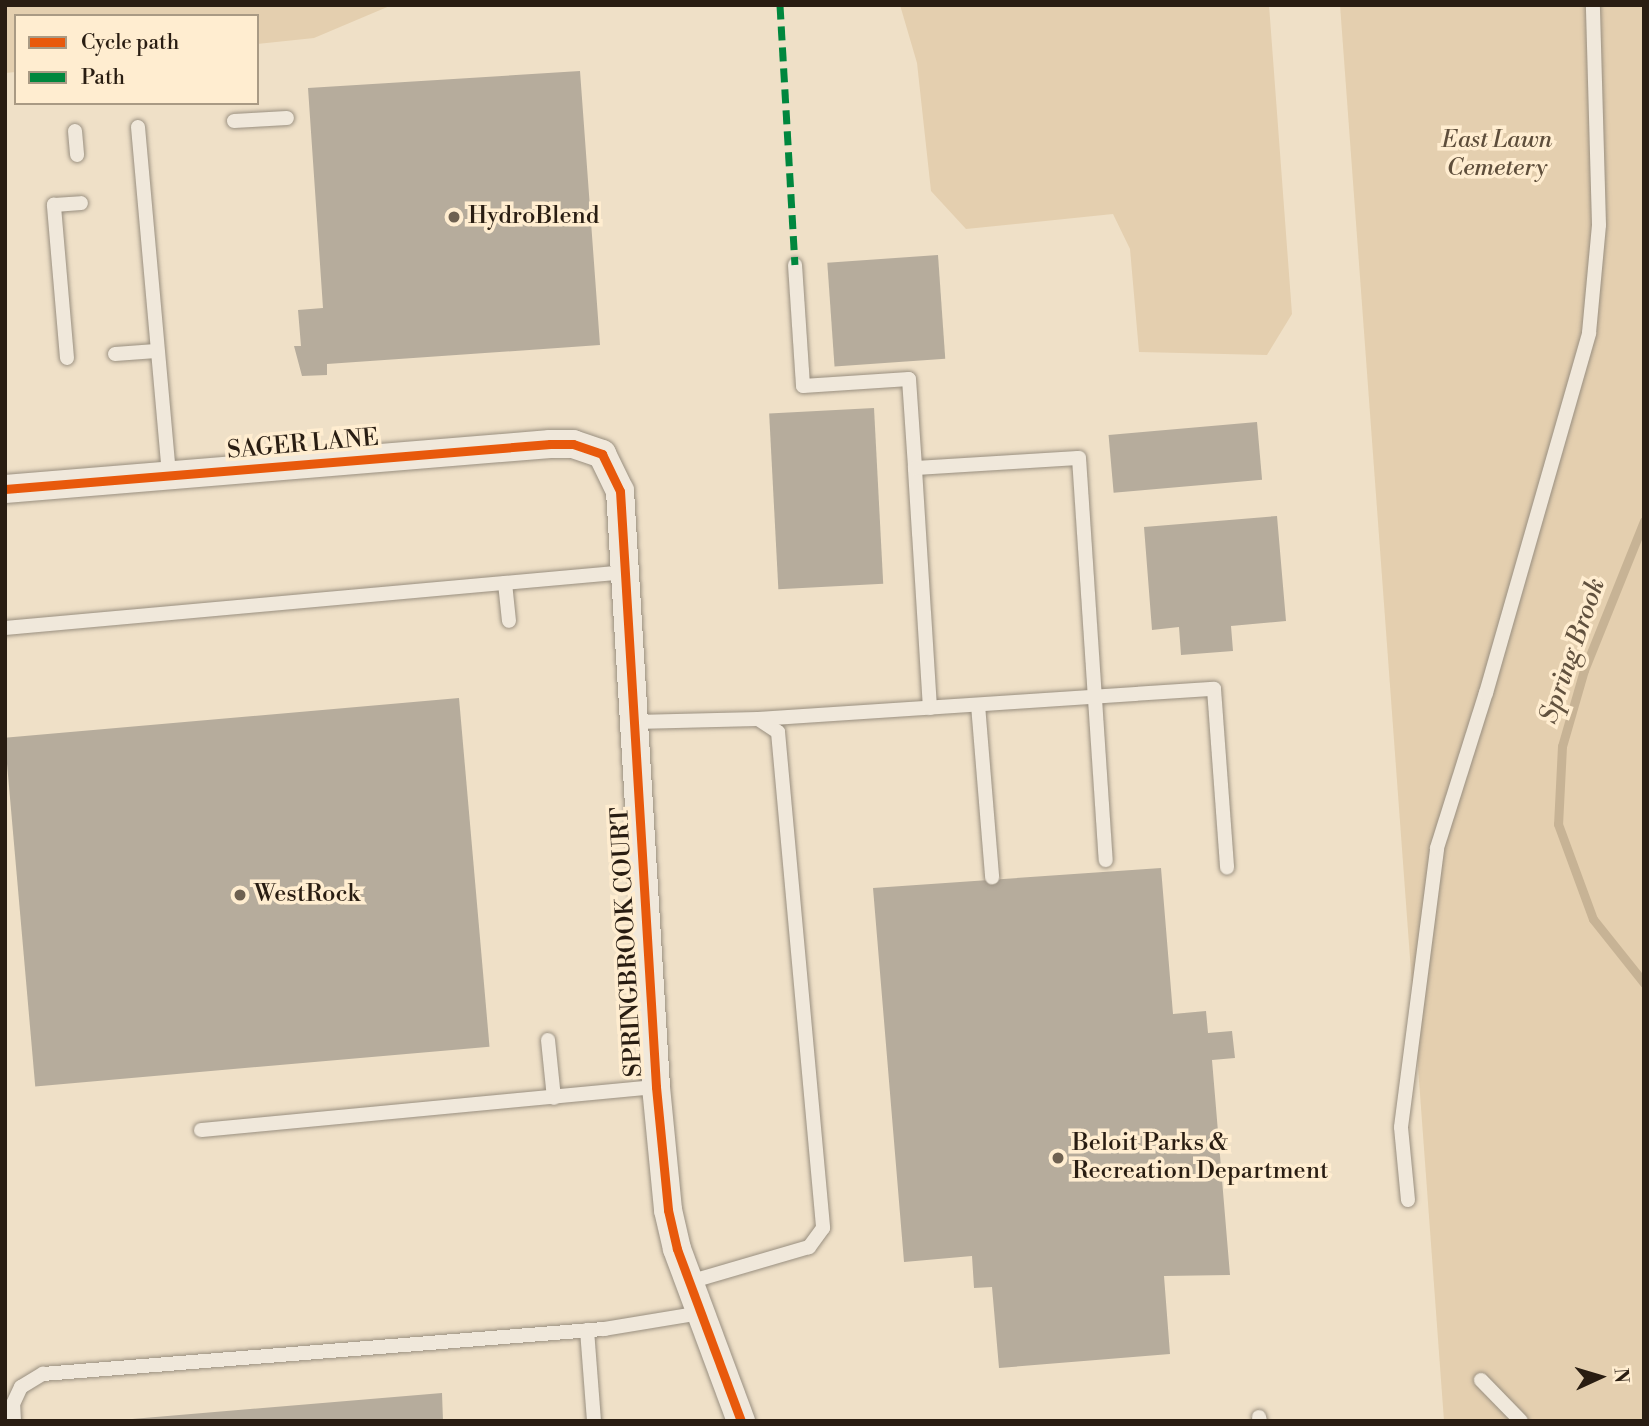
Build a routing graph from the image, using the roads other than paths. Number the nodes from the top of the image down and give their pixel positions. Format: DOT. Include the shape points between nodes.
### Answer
graph roads {
  1 [pos="1593,5"];
  2 [pos="287,118"];
  3 [pos="234,121"];
  4 [pos="138,127"];
  5 [pos="75,131"];
  6 [pos="77,155"];
  7 [pos="81,203"];
  8 [pos="795,265"];
  9 [pos="156,351"];
  10 [pos="115,354"];
  11 [pos="67,358"];
  12 [pos="602,454"];
  13 [pos="915,468"];
  14 [pos="169,475"];
  15 [pos="5,489"];
  16 [pos="626,572"];
  17 [pos="505,583"];
  18 [pos="509,621"];
  19 [pos="5,628"];
  20 [pos="1096,697"];
  21 [pos="978,705"];
  22 [pos="930,708"];
  23 [pos="758,719"];
  24 [pos="635,722"];
  25 [pos="1106,860"];
  26 [pos="1227,868"];
  27 [pos="992,877"];
  28 [pos="548,1040"];
  29 [pos="656,1087"];
  30 [pos="554,1098"];
  31 [pos="201,1130"];
  32 [pos="1408,1200"];
  33 [pos="689,1282"];
  34 [pos="701,1313"];
  35 [pos="587,1330"];
  36 [pos="1481,1380"];
  37 [pos="14,1421"];
  38 [pos="594,1421"];
  39 [pos="741,1421"];
  40 [pos="1521,1421"];
  1 -- 32 [label="lane" via="1599,225 1589,333 1437,848 1401,1127"];
  2 -- 3 [label="lane"];
  4 -- 9 [label="lane"];
  5 -- 6 [label="lane"];
  7 -- 11 [label="lane" via="54,205"];
  8 -- 13 [label="lane" via="803,386 909,379"];
  9 -- 10 [label="lane"];
  9 -- 14 [label="lane"];
  12 -- 14 [label="street, SAGER LANE" via="573,444 550,444"];
  12 -- 16 [label="street, SPRINGBROOK COURT" via="620,491"];
  13 -- 20 [label="lane" via="1079,458"];
  13 -- 22 [label="lane"];
  14 -- 15 [label="street, SAGER LANE"];
  16 -- 17 [label="lane"];
  16 -- 24 [label="street, SPRINGBROOK COURT"];
  17 -- 18 [label="lane"];
  17 -- 19 [label="lane"];
  20 -- 21 [label="lane"];
  20 -- 25 [label="lane"];
  20 -- 26 [label="lane" via="1214,689"];
  21 -- 22 [label="lane"];
  21 -- 27 [label="lane"];
  22 -- 23 [label="lane"];
  23 -- 24 [label="lane"];
  23 -- 33 [label="lane" via="778,732 823,1228 808,1247"];
  24 -- 29 [label="street, SPRINGBROOK COURT"];
  28 -- 30 [label="lane"];
  29 -- 30 [label="lane"];
  29 -- 33 [label="street, SPRINGBROOK COURT" via="668,1210"];
  30 -- 31 [label="lane"];
  33 -- 34 [label="street, SPRINGBROOK COURT"];
  34 -- 35 [label="lane"];
  34 -- 39 [label="street, SPRINGBROOK COURT"];
  35 -- 37 [label="lane" via="43,1374 21,1387 13,1404"];
  35 -- 38 [label="lane"];
  36 -- 40 [label="lane"];
}
